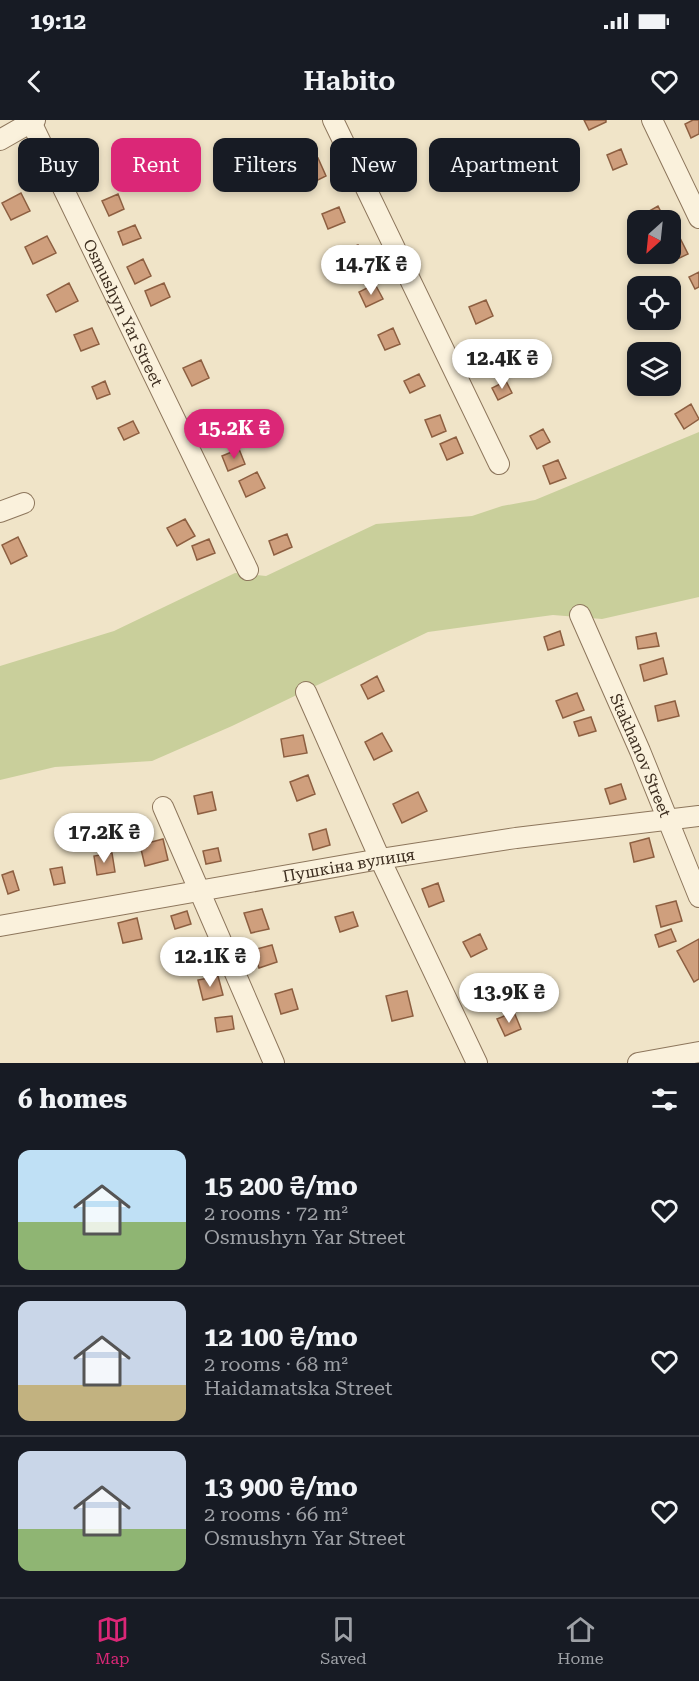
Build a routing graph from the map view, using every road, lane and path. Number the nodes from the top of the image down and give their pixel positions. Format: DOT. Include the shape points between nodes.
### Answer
graph roads {
  1 [pos="333,120"];
  2 [pos="652,120"];
  3 [pos="32,121"];
  4 [pos="0,140"];
  5 [pos="699,218"];
  6 [pos="499,464"];
  7 [pos="24,503"];
  8 [pos="0,512"];
  9 [pos="249,570"];
  10 [pos="579,615"];
  11 [pos="306,692"];
  12 [pos="162,807"];
  13 [pos="699,816"];
  14 [pos="668,820"];
  15 [pos="380,859"];
  16 [pos="200,890"];
  17 [pos="699,897"];
  18 [pos="0,926"];
  19 [pos="699,1052"];
  20 [pos="274,1063"];
  21 [pos="477,1063"];
  22 [pos="638,1063"];
  1 -- 6 [label="street"];
  2 -- 5 [label="street"];
  3 -- 4 [label="street"];
  3 -- 9 [label="street, Osmushyn Yar Street"];
  7 -- 8 [label="street"];
  10 -- 14 [label="street, Stakhanov Street"];
  11 -- 15 [label="street"];
  12 -- 16 [label="street"];
  13 -- 14 [label="street, Пушкіна вулиця"];
  14 -- 15 [label="street, Пушкіна вулиця"];
  14 -- 17 [label="street, Stakhanov Street"];
  15 -- 16 [label="street, Пушкіна вулиця"];
  15 -- 21 [label="street"];
  16 -- 18 [label="street, Пушкіна вулиця"];
  16 -- 20 [label="street"];
  19 -- 22 [label="street"];
}
